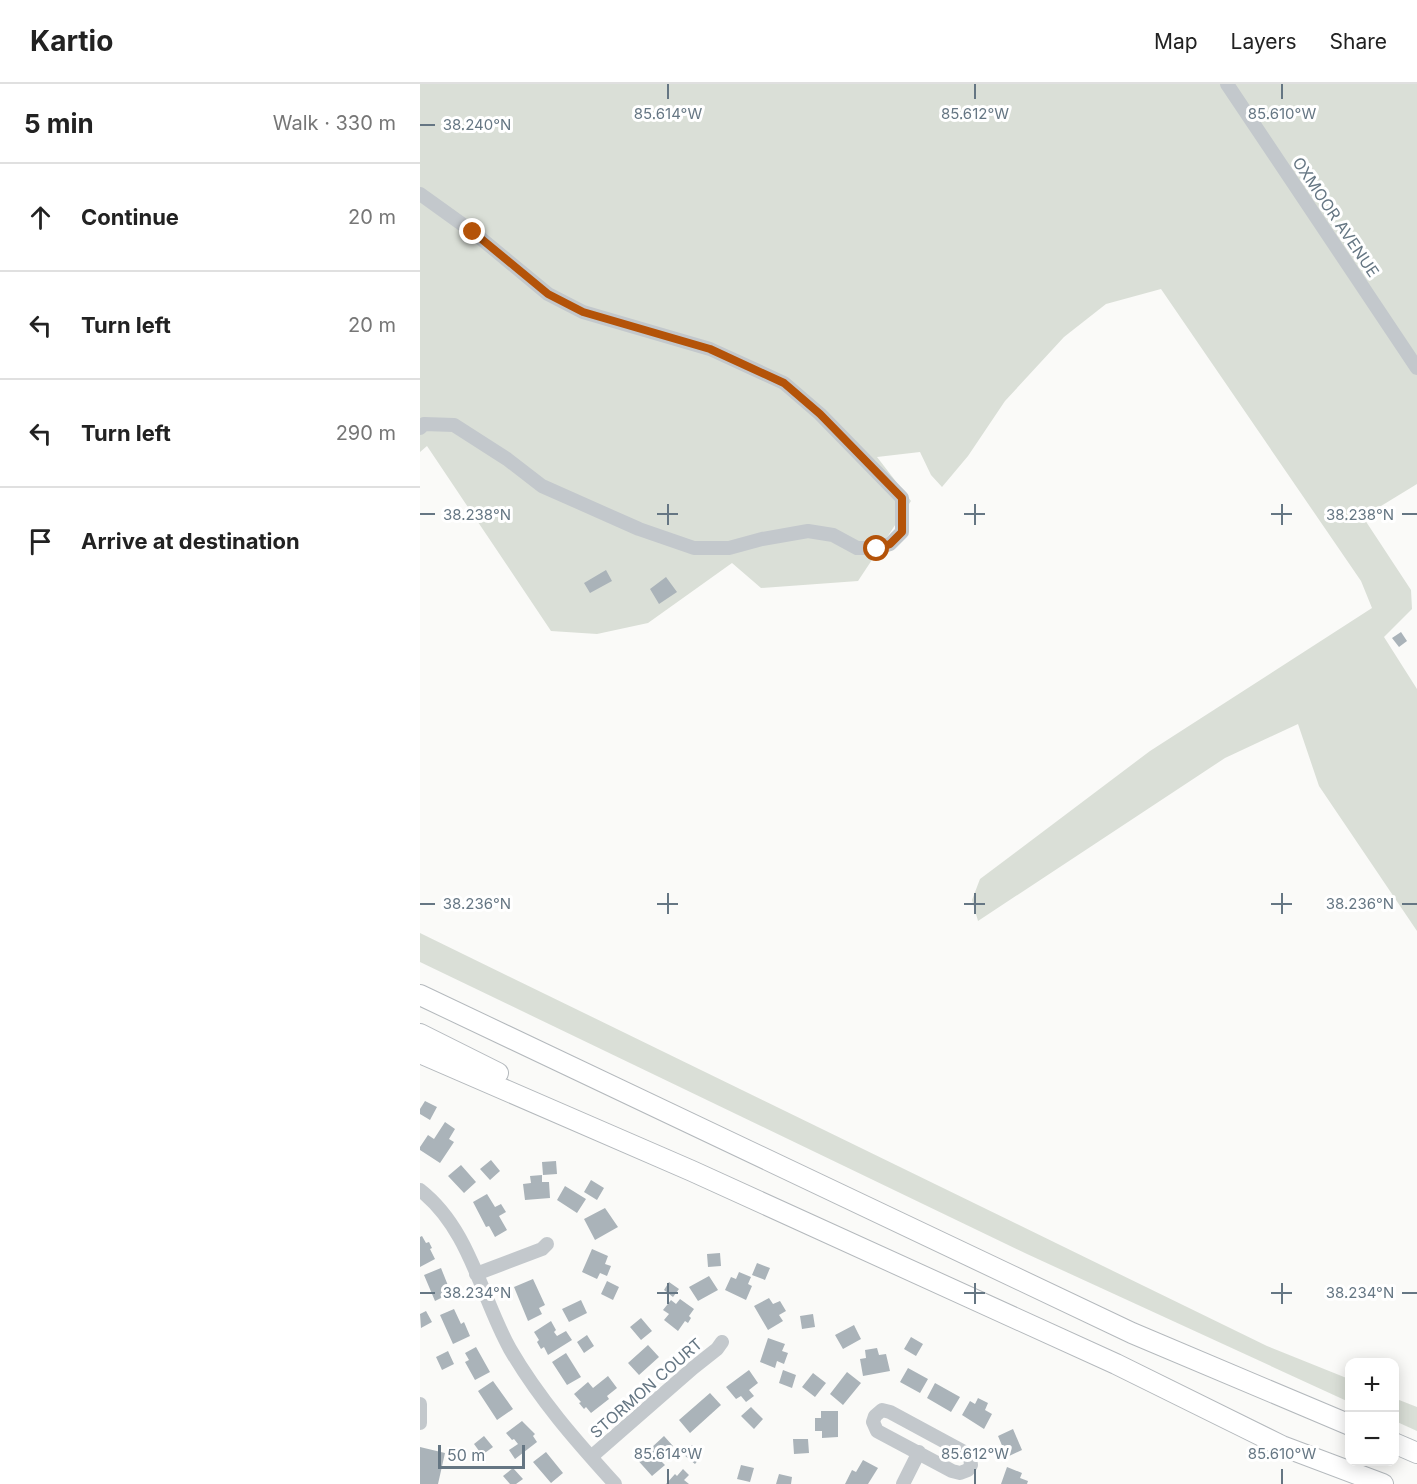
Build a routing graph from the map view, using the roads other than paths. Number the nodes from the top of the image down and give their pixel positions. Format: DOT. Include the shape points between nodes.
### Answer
graph roads {
  1 [pos="1227,84"];
  2 [pos="420,194"];
  3 [pos="1417,368"];
  4 [pos="420,428"];
  5 [pos="420,995"];
  6 [pos="420,1034"];
  7 [pos="420,1053"];
  8 [pos="692,1171"];
  9 [pos="420,1190"];
  10 [pos="548,1244"];
  11 [pos="476,1274"];
  12 [pos="722,1342"];
  13 [pos="420,1404"];
  14 [pos="420,1423"];
  15 [pos="1345,1423"];
  16 [pos="1399,1445"];
  17 [pos="919,1452"];
  18 [pos="1417,1453"];
  19 [pos="591,1457"];
  20 [pos="615,1484"];
  21 [pos="903,1484"];
  22 [pos="1383,1484"];
  1 -- 3 [label="street, OXMOOR AVENUE"];
  2 -- 4 [label="street" via="548,294 583,312 710,349 784,383 902,498 902,532 890,544 877,549 857,548 833,535 808,531 729,548 694,548 639,529 542,486 454,425 424,424"];
  5 -- 15 [label="highway" via="1132,1333"];
  6 -- 8 [label="highway"];
  7 -- 8 [label="highway"];
  8 -- 22 [label="highway" via="1116,1364 1282,1446"];
  9 -- 11 [label="street" via="440,1209 457,1234"];
  10 -- 11 [label="street"];
  11 -- 19 [label="street" via="503,1336 527,1378"];
  12 -- 19 [label="street, STORMON COURT"];
  13 -- 14 [label="street"];
  16 -- 18 [label="highway"];
  17 -- 17 [label="street" via="877,1431 875,1416 882,1410 890,1412 964,1452 971,1465 960,1473"];
  17 -- 21 [label="street"];
  19 -- 20 [label="street"];
}
